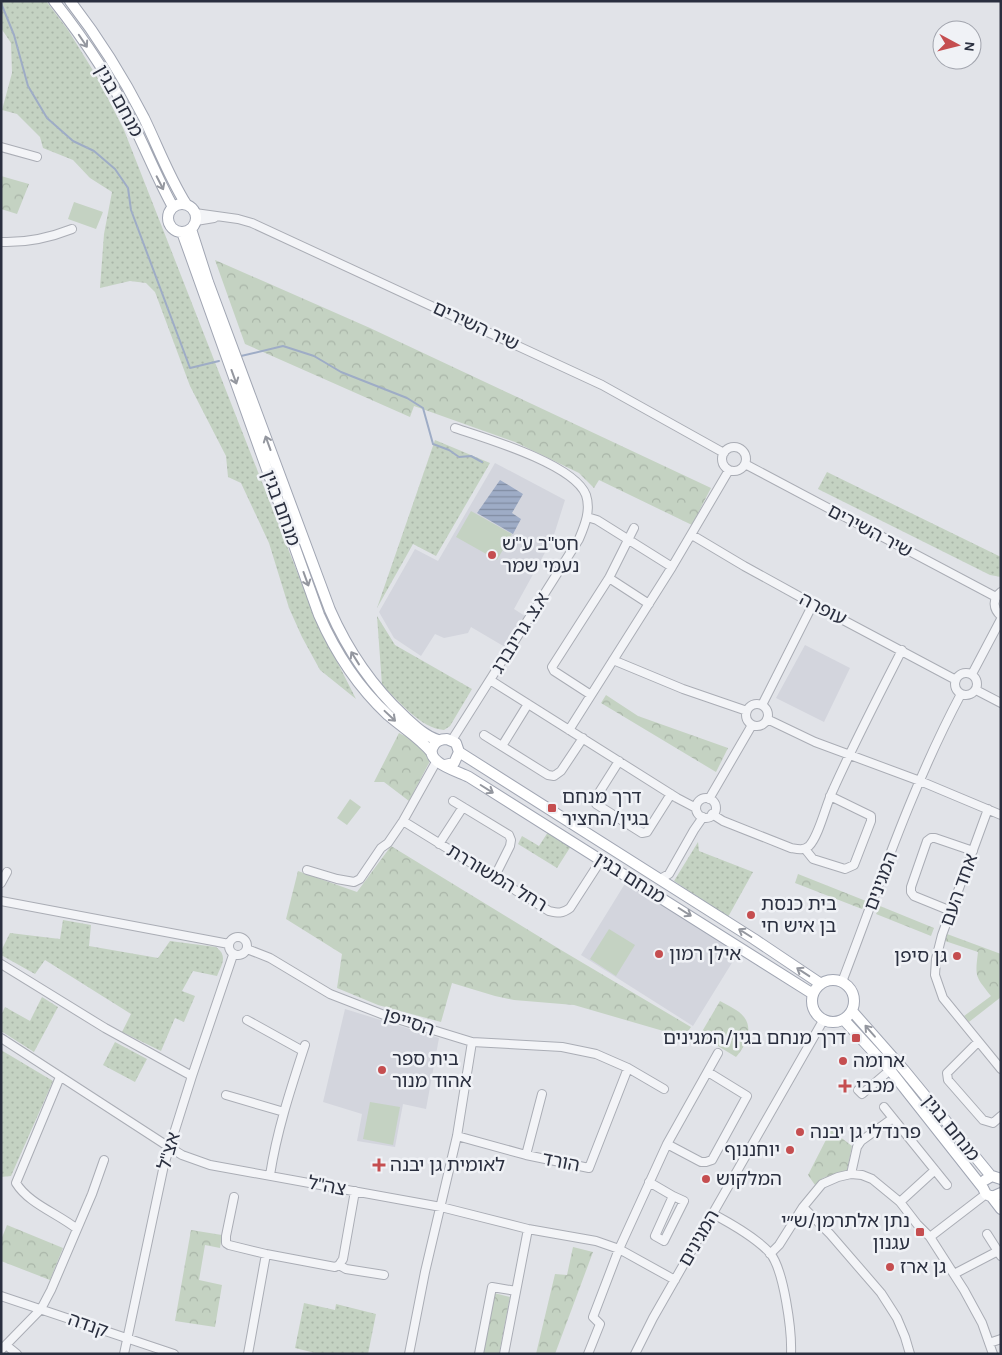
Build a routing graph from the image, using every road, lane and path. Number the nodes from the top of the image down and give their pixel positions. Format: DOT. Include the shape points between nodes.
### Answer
graph roads {
  1 [pos="54,1"];
  2 [pos="70,1"];
  3 [pos="1,147"];
  4 [pos="37,157"];
  5 [pos="186,204"];
  6 [pos="173,207"];
  7 [pos="191,224"];
  8 [pos="72,229"];
  9 [pos="1,242"];
  10 [pos="455,428"];
  11 [pos="724,453"];
  12 [pos="745,464"];
  13 [pos="729,470"];
  14 [pos="587,517"];
  15 [pos="634,528"];
  16 [pos="692,535"];
  17 [pos="628,540"];
  18 [pos="672,567"];
  19 [pos="609,578"];
  20 [pos="998,594"];
  21 [pos="649,604"];
  22 [pos="813,604"];
  23 [pos="1001,618"];
  24 [pos="902,650"];
  25 [pos="613,660"];
  26 [pos="972,674"];
  27 [pos="490,680"];
  28 [pos="956,680"];
  29 [pos="976,690"];
  30 [pos="961,694"];
  31 [pos="591,695"];
  32 [pos="1001,703"];
  33 [pos="528,704"];
  34 [pos="762,705"];
  35 [pos="747,711"];
  36 [pos="767,719"];
  37 [pos="752,725"];
  38 [pos="569,730"];
  39 [pos="484,735"];
  40 [pos="583,738"];
  41 [pos="438,740"];
  42 [pos="452,740"];
  43 [pos="502,746"];
  44 [pos="459,752"];
  45 [pos="849,754"];
  46 [pos="438,760"];
  47 [pos="619,761"];
  48 [pos="920,781"];
  49 [pos="671,794"];
  50 [pos="830,796"];
  51 [pos="709,799"];
  52 [pos="453,800"];
  53 [pos="463,807"];
  54 [pos="988,809"];
  55 [pos="699,813"];
  56 [pos="712,814"];
  57 [pos="1001,815"];
  58 [pos="403,820"];
  59 [pos="439,844"];
  60 [pos="805,849"];
  61 [pos="973,851"];
  62 [pos="601,860"];
  63 [pos="307,870"];
  64 [pos="7,872"];
  65 [pos="665,876"];
  66 [pos="494,878"];
  67 [pos="1,883"];
  68 [pos="1,901"];
  69 [pos="951,911"];
  70 [pos="229,944"];
  71 [pos="247,949"];
  72 [pos="233,954"];
  73 [pos="1,964"];
  74 [pos="842,982"];
  75 [pos="821,984"];
  76 [pos="813,994"];
  77 [pos="852,1011"];
  78 [pos="824,1019"];
  79 [pos="247,1020"];
  80 [pos="844,1020"];
  81 [pos="1,1038"];
  82 [pos="472,1042"];
  83 [pos="978,1042"];
  84 [pos="718,1053"];
  85 [pos="628,1068"];
  86 [pos="890,1070"];
  87 [pos="1001,1070"];
  88 [pos="708,1072"];
  89 [pos="192,1076"];
  90 [pos="60,1077"];
  91 [pos="664,1089"];
  92 [pos="858,1090"];
  93 [pos="542,1094"];
  94 [pos="226,1095"];
  95 [pos="884,1107"];
  96 [pos="284,1112"];
  97 [pos="1001,1116"];
  98 [pos="893,1118"];
  99 [pos="458,1136"];
  100 [pos="667,1144"];
  101 [pos="169,1147"];
  102 [pos="526,1156"];
  103 [pos="104,1160"];
  104 [pos="935,1170"];
  105 [pos="851,1174"];
  106 [pos="270,1175"];
  107 [pos="996,1178"];
  108 [pos="650,1182"];
  109 [pos="947,1185"];
  110 [pos="354,1191"];
  111 [pos="990,1193"];
  112 [pos="234,1196"];
  113 [pos="673,1196"];
  114 [pos="900,1202"];
  115 [pos="803,1206"];
  116 [pos="441,1207"];
  117 [pos="1001,1209"];
  118 [pos="713,1214"];
  119 [pos="528,1228"];
  120 [pos="77,1229"];
  121 [pos="987,1234"];
  122 [pos="930,1237"];
  123 [pos="619,1249"];
  124 [pos="266,1254"];
  125 [pos="770,1254"];
  126 [pos="999,1254"];
  127 [pos="340,1265"];
  128 [pos="954,1274"];
  129 [pos="384,1276"];
  130 [pos="675,1280"];
  131 [pos="516,1292"];
  132 [pos="1,1296"];
  133 [pos="41,1309"];
  134 [pos="128,1339"];
  135 [pos="1001,1339"];
  136 [pos="989,1344"];
  137 [pos="4,1348"];
  138 [pos="17,1354"];
  139 [pos="124,1354"];
  140 [pos="174,1354"];
  141 [pos="248,1354"];
  142 [pos="409,1354"];
  143 [pos="479,1354"];
  144 [pos="504,1354"];
  145 [pos="588,1354"];
  146 [pos="635,1354"];
  147 [pos="791,1354"];
  148 [pos="910,1354"];
  149 [pos="993,1354"];
  1 -- 6 [label="main road, מנחם בגין, one-way" via="115,91"];
  2 -- 5 [label="main road, מנחם בגין" via="126,85"];
  3 -- 4 [label="street"];
  5 -- 6 [label="main road"];
  5 -- 7 [label="main road"];
  6 -- 7 [label="main road" via="168,216 170,225 178,231"];
  7 -- 11 [label="street, שיר השירים" via="221,216 252,223 602,384"];
  41 -- 7 [label="main road, מנחם בגין, one-way" via="427,736 381,694 343,639 208,282"];
  7 -- 46 [label="main road, מנחם בגין, one-way" via="319,615 332,645 361,688"];
  8 -- 9 [label="street" via="20,243"];
  10 -- 14 [label="street, א.צ. גרינברג" via="516,448 572,477 586,496"];
  11 -- 12 [label="street" via="733,447 741,449 746,455"];
  11 -- 13 [label="street" via="723,463"];
  12 -- 13 [label="street" via="740,470"];
  12 -- 20 [label="street, שיר השירים"];
  13 -- 16 [label="street"];
  14 -- 17 [label="street"];
  14 -- 27 [label="street, א.צ. גרינברג" via="579,539"];
  15 -- 17 [label="street"];
  16 -- 18 [label="street"];
  16 -- 22 [label="street, עופרה"];
  17 -- 18 [label="street"];
  17 -- 19 [label="street"];
  18 -- 21 [label="street"];
  19 -- 21 [label="street"];
  19 -- 31 [label="street" via="552,667"];
  20 -- 23 [label="street" via="994,603"];
  21 -- 25 [label="street"];
  22 -- 24 [label="street, עופרה"];
  22 -- 34 [label="street"];
  23 -- 26 [label="street"];
  24 -- 28 [label="street, עופרה"];
  24 -- 45 [label="street"];
  25 -- 31 [label="street"];
  25 -- 35 [label="street"];
  26 -- 28 [label="street" via="964,673"];
  26 -- 29 [label="street" via="977,681"];
  27 -- 33 [label="street"];
  27 -- 42 [label="street, א.צ. גרינברג"];
  28 -- 30 [label="street" via="956,688"];
  29 -- 30 [label="street" via="967,696"];
  29 -- 32 [label="street"];
  30 -- 48 [label="street, המגינים"];
  31 -- 38 [label="street"];
  33 -- 38 [label="street"];
  33 -- 43 [label="street"];
  34 -- 35 [label="street" via="752,706"];
  34 -- 36 [label="street" via="767,710"];
  35 -- 37 [label="street" via="747,720"];
  36 -- 37 [label="street" via="760,726"];
  36 -- 45 [label="street"];
  37 -- 51 [label="street"];
  38 -- 40 [label="street"];
  39 -- 43 [label="street"];
  40 -- 43 [label="street" via="561,771 554,776"];
  40 -- 47 [label="street"];
  41 -- 42 [label="main road"];
  41 -- 46 [label="main road" via="433,745"];
  42 -- 44 [label="main road"];
  44 -- 46 [label="main road" via="454,763"];
  44 -- 65 [label="main road, מנחם בגין"];
  45 -- 48 [label="street"];
  45 -- 50 [label="street"];
  46 -- 58 [label="street"];
  46 -- 62 [label="main road, מנחם בגין, one-way"];
  47 -- 49 [label="street"];
  47 -- 49 [label="street" via="595,798 596,804 642,833 647,832"];
  48 -- 54 [label="street"];
  48 -- 74 [label="street, המגינים"];
  49 -- 55 [label="street"];
  50 -- 60 [label="street" via="814,839"];
  50 -- 60 [label="street" via="871,816 854,865 845,868 813,859"];
  51 -- 55 [label="street" via="700,800"];
  51 -- 56 [label="street" via="715,806"];
  52 -- 53 [label="street"];
  53 -- 59 [label="street"];
  53 -- 66 [label="street" via="509,835 510,846"];
  54 -- 57 [label="street"];
  54 -- 61 [label="street, אחד העם"];
  55 -- 56 [label="street"];
  55 -- 65 [label="street" via="694,830"];
  56 -- 60 [label="street" via="791,848"];
  58 -- 59 [label="street, רחל המשוררת"];
  58 -- 63 [label="street" via="360,879 354,882"];
  59 -- 66 [label="street, רחל המשוררת"];
  61 -- 69 [label="street, אחד העם"];
  61 -- 69 [label="street" via="931,838 911,887 914,896"];
  62 -- 66 [label="street, רחל המשוררת" via="565,912 549,911"];
  62 -- 76 [label="main road, מנחם בגין, one-way"];
  64 -- 67 [label="street"];
  75 -- 65 [label="main road, מנחם בגין, one-way" via="670,886"];
  68 -- 70 [label="street"];
  69 -- 83 [label="street, אחד העם" via="936,959 935,975 943,998"];
  70 -- 71 [label="street" via="240,937 246,940"];
  70 -- 72 [label="street"];
  71 -- 72 [label="street" via="241,956"];
  71 -- 82 [label="street, הסייפן" via="270,958 330,994"];
  72 -- 89 [label="street, אצ\"ל"];
  73 -- 89 [label="street" via="105,1028"];
  74 -- 75 [label="main road" via="828,980"];
  74 -- 77 [label="main road" via="852,991"];
  75 -- 76 [label="main road"];
  76 -- 78 [label="main road" via="814,1008"];
  77 -- 80 [label="main road"];
  107 -- 77 [label="main road, מנחם בגין, one-way"];
  78 -- 80 [label="main road"];
  78 -- 118 [label="street, המגינים"];
  79 -- 96 [label="street" via="304,1048"];
  80 -- 86 [label="main road, מנחם בגין"];
  81 -- 90 [label="street, צה\"ל"];
  82 -- 85 [label="street, הסייפן" via="562,1047 596,1054"];
  82 -- 99 [label="street"];
  83 -- 87 [label="street, אחד העם"];
  83 -- 97 [label="street" via="952,1066 947,1073 948,1080 983,1120 992,1123"];
  84 -- 88 [label="street"];
  85 -- 91 [label="street, הסייפן"];
  85 -- 102 [label="street, הורד" via="589,1168"];
  86 -- 92 [label="street" via="862,1094"];
  86 -- 111 [label="main road, מנחם בגין"];
  88 -- 100 [label="street"];
  88 -- 100 [label="street" via="747,1096 712,1160 701,1162"];
  89 -- 101 [label="street, אצ\"ל"];
  90 -- 101 [label="street, צה\"ל"];
  90 -- 120 [label="street" via="16,1183 22,1192"];
  93 -- 102 [label="street"];
  94 -- 96 [label="street"];
  95 -- 98 [label="street"];
  96 -- 106 [label="street"];
  98 -- 104 [label="street"];
  98 -- 105 [label="street" via="861,1141"];
  99 -- 102 [label="street, הורד"];
  99 -- 116 [label="street"];
  100 -- 108 [label="street"];
  101 -- 106 [label="street, צה\"ל" via="210,1165"];
  101 -- 134 [label="street, אצ\"ל"];
  103 -- 120 [label="street"];
  104 -- 109 [label="street"];
  104 -- 114 [label="street"];
  105 -- 114 [label="street" via="872,1179"];
  105 -- 115 [label="street" via="822,1184"];
  106 -- 110 [label="street, צה\"ל"];
  107 -- 111 [label="main road" via="984,1181"];
  108 -- 113 [label="street"];
  108 -- 123 [label="street"];
  110 -- 116 [label="street, צה\"ל"];
  110 -- 127 [label="street"];
  111 -- 117 [label="main road, מנחם בגין"];
  111 -- 122 [label="street"];
  112 -- 124 [label="street" via="226,1243"];
  113 -- 113 [label="street" via="684,1202 664,1240 655,1236"];
  114 -- 122 [label="street"];
  115 -- 125 [label="street" via="791,1228"];
  115 -- 148 [label="street" via="881,1293 897,1318"];
  116 -- 119 [label="street, צה\"ל"];
  116 -- 142 [label="street"];
  118 -- 125 [label="street"];
  118 -- 130 [label="street, המגינים"];
  119 -- 123 [label="street, צה\"ל" via="576,1236"];
  119 -- 131 [label="street"];
  120 -- 133 [label="street"];
  121 -- 126 [label="street"];
  122 -- 128 [label="street"];
  123 -- 130 [label="street, צה\"ל"];
  123 -- 145 [label="street" via="593,1317 600,1324"];
  124 -- 127 [label="street" via="335,1267"];
  124 -- 141 [label="street"];
  125 -- 147 [label="street" via="787,1306"];
  126 -- 128 [label="street"];
  127 -- 129 [label="street"];
  128 -- 136 [label="street" via="982,1323"];
  130 -- 146 [label="street, המגינים"];
  131 -- 143 [label="street" via="492,1286"];
  131 -- 144 [label="street"];
  132 -- 133 [label="street, קנדה"];
  133 -- 134 [label="street, קנדה"];
  133 -- 137 [label="street"];
  134 -- 139 [label="street, אצ\"ל"];
  134 -- 140 [label="street, קנדה"];
  135 -- 136 [label="street"];
  136 -- 149 [label="street"];
  137 -- 138 [label="street"];
}
